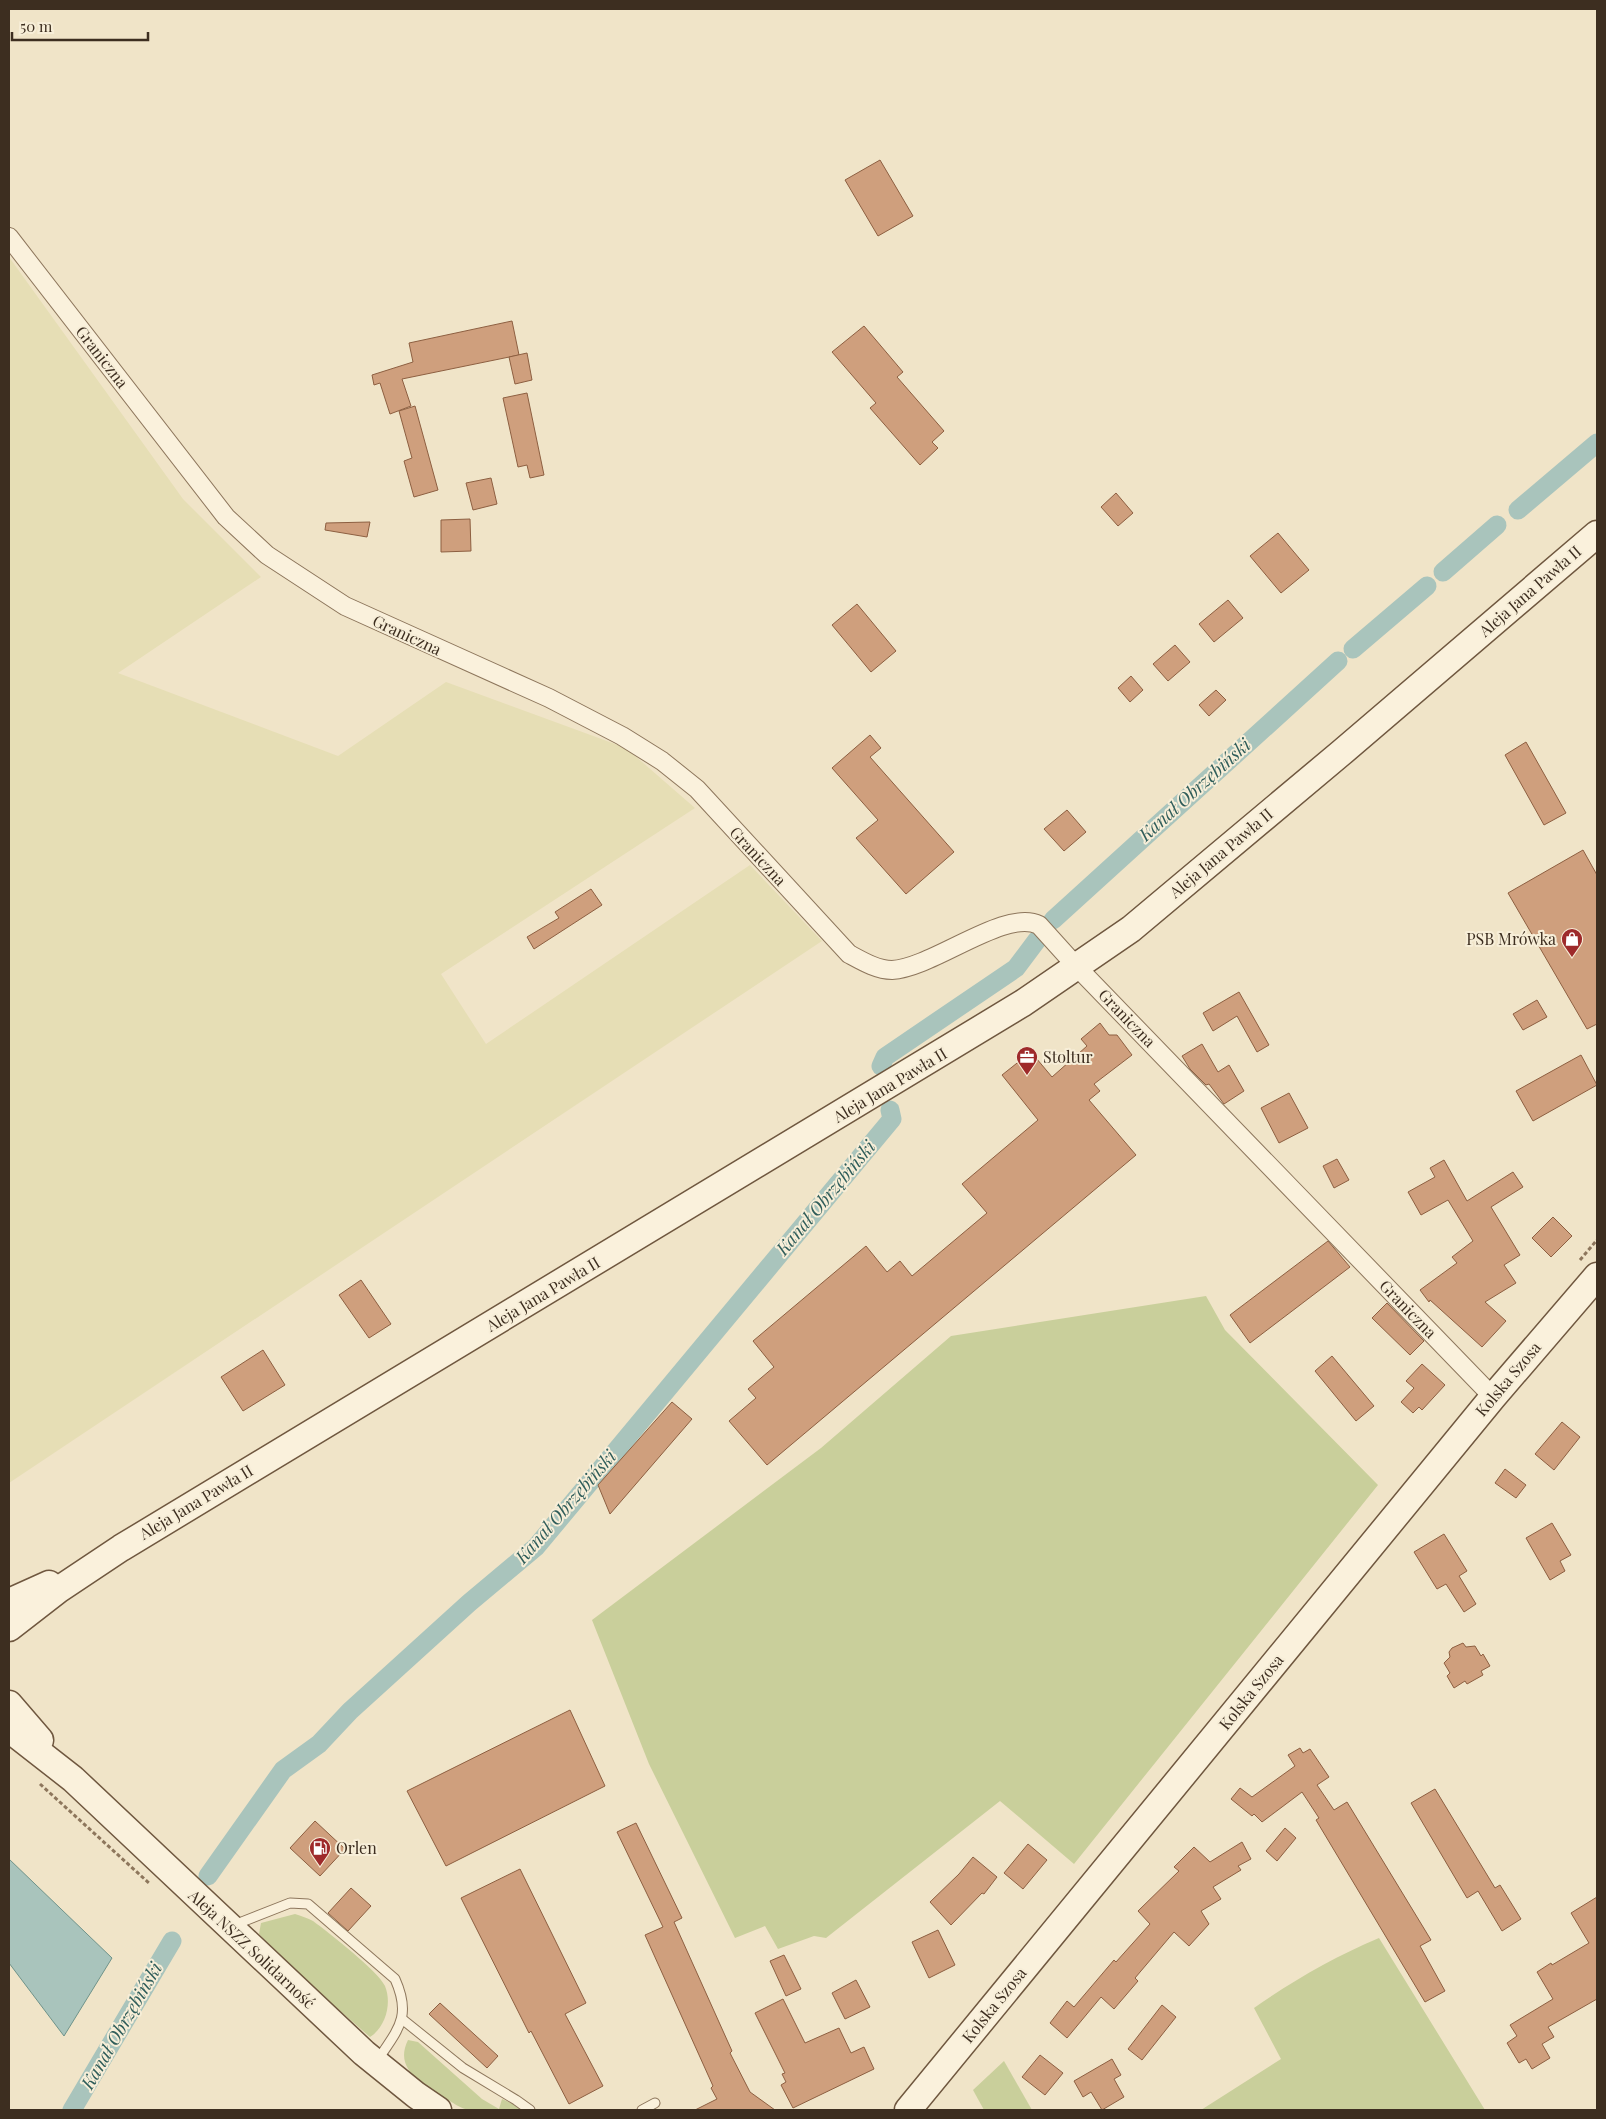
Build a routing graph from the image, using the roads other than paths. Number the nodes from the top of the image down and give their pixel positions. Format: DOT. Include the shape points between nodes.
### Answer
graph roads {
  1 [pos="9,237"];
  2 [pos="1597,534"];
  3 [pos="1076,966"];
  4 [pos="1597,1276"];
  5 [pos="1493,1397"];
  6 [pos="121,1548"];
  7 [pos="9,1602"];
  8 [pos="9,1628"];
  9 [pos="9,1704"];
  10 [pos="9,1730"];
  11 [pos="73,1779"];
  12 [pos="229,1927"];
  13 [pos="402,2019"];
  14 [pos="376,2063"];
  15 [pos="655,2103"];
  16 [pos="438,2110"];
  17 [pos="530,2110"];
  18 [pos="642,2110"];
  19 [pos="908,2110"];
  1 -- 3 [label="street, Graniczna" via="226,517 267,555 346,606 548,698 622,736 662,761 697,789 849,954 869,965 891,970 917,964 1000,927 1031,921 1039,925"];
  2 -- 3 [label="main road, Aleja Jana Pawła II" via="1131,928"];
  3 -- 5 [label="street, Graniczna"];
  3 -- 6 [label="main road, Aleja Jana Pawła II" via="972,1035"];
  4 -- 5 [label="main road, Kolska Szosa"];
  5 -- 19 [label="main road, Kolska Szosa"];
  6 -- 7 [label="main road, Aleja Jana Pawła II"];
  6 -- 8 [label="main road, Aleja Jana Pawła II"];
  9 -- 11 [label="main road, Aleja NSZZ Solidarność"];
  10 -- 11 [label="main road, Aleja NSZZ Solidarność"];
  11 -- 12 [label="main road, Aleja NSZZ Solidarność"];
  12 -- 13 [label="lane" via="290,1903 308,1904 395,1979 401,1994"];
  12 -- 14 [label="main road, Aleja NSZZ Solidarność"];
  13 -- 14 [label="lane"];
  13 -- 17 [label="lane" via="463,2068"];
  14 -- 16 [label="main road, Aleja NSZZ Solidarność"];
  15 -- 18 [label="lane"];
}
